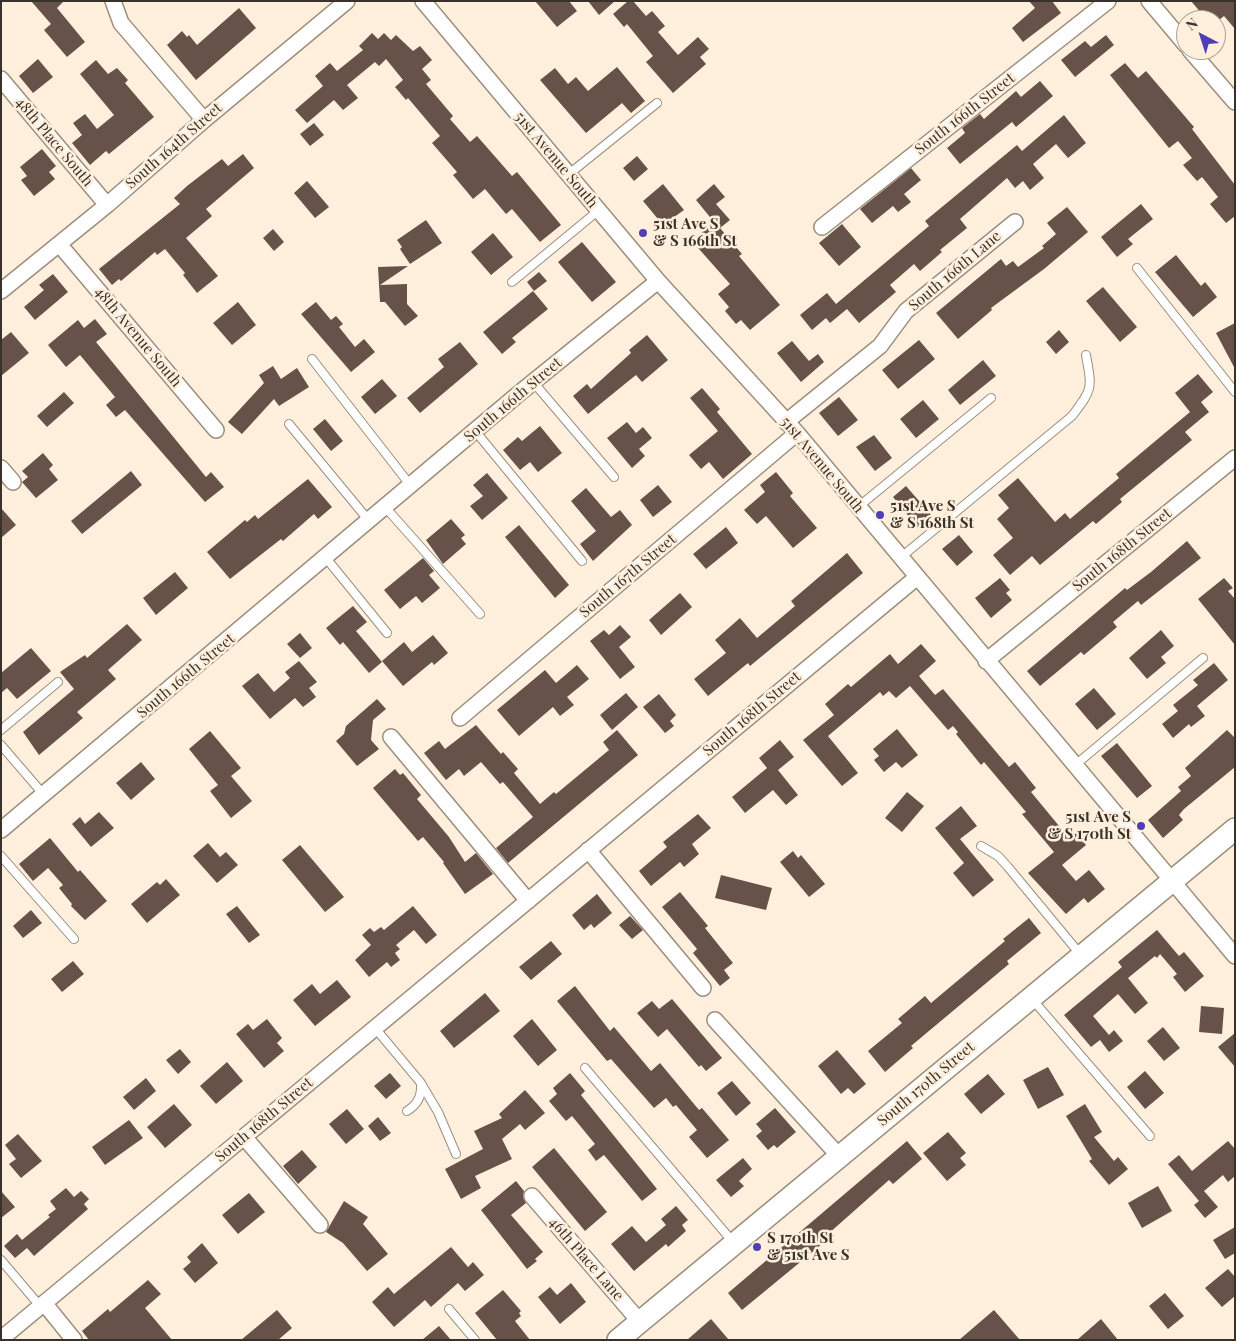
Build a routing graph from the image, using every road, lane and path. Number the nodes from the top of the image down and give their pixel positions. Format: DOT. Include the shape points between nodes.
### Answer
graph roads {
  1 [pos="113,1"];
  2 [pos="348,1"];
  3 [pos="423,1"];
  4 [pos="1108,1"];
  5 [pos="1148,1"];
  6 [pos="1176,33"];
  7 [pos="1199,60"];
  8 [pos="1,79"];
  9 [pos="1234,99"];
  10 [pos="657,103"];
  11 [pos="204,120"];
  12 [pos="569,174"];
  13 [pos="108,205"];
  14 [pos="599,210"];
  15 [pos="1014,222"];
  16 [pos="822,227"];
  17 [pos="59,244"];
  18 [pos="1137,268"];
  19 [pos="658,281"];
  20 [pos="512,282"];
  21 [pos="1,291"];
  22 [pos="1086,355"];
  23 [pos="312,359"];
  24 [pos="534,383"];
  25 [pos="1235,392"];
  26 [pos="991,398"];
  27 [pos="786,422"];
  28 [pos="289,424"];
  29 [pos="216,430"];
  30 [pos="476,432"];
  31 [pos="797,433"];
  32 [pos="1235,458"];
  33 [pos="1,468"];
  34 [pos="614,477"];
  35 [pos="13,482"];
  36 [pos="411,486"];
  37 [pos="858,507"];
  38 [pos="386,508"];
  39 [pos="370,522"];
  40 [pos="326,558"];
  41 [pos="900,558"];
  42 [pos="582,561"];
  43 [pos="916,578"];
  44 [pos="480,614"];
  45 [pos="387,633"];
  46 [pos="1203,658"];
  47 [pos="986,661"];
  48 [pos="58,682"];
  49 [pos="460,718"];
  50 [pos="1,730"];
  51 [pos="392,737"];
  52 [pos="1,745"];
  53 [pos="1074,766"];
  54 [pos="44,795"];
  55 [pos="1235,829"];
  56 [pos="1,830"];
  57 [pos="981,846"];
  58 [pos="588,850"];
  59 [pos="1,856"];
  60 [pos="1171,881"];
  61 [pos="528,901"];
  62 [pos="74,939"];
  63 [pos="1082,956"];
  64 [pos="1235,956"];
  65 [pos="703,988"];
  66 [pos="1031,998"];
  67 [pos="715,1020"];
  68 [pos="375,1028"];
  69 [pos="586,1068"];
  70 [pos="421,1083"];
  71 [pos="407,1111"];
  72 [pos="1150,1136"];
  73 [pos="244,1137"];
  74 [pos="456,1154"];
  75 [pos="840,1156"];
  76 [pos="532,1196"];
  77 [pos="320,1225"];
  78 [pos="734,1244"];
  79 [pos="1,1260"];
  80 [pos="42,1305"];
  81 [pos="449,1309"];
  82 [pos="640,1322"];
  83 [pos="1,1339"];
  84 [pos="74,1340"];
  85 [pos="474,1340"];
  86 [pos="618,1340"];
  1 -- 11 [label="street" via="121,23"];
  2 -- 11 [label="street, South 164th Street"];
  3 -- 12 [label="street, 51st Avenue South"];
  4 -- 16 [label="street, South 166th Street"];
  5 -- 6 [label="street"];
  7 -- 9 [label="street"];
  8 -- 13 [label="street, 48th Place South"];
  10 -- 12 [label="lane"];
  11 -- 13 [label="street, South 164th Street"];
  12 -- 14 [label="street, 51st Avenue South"];
  13 -- 17 [label="street, South 164th Street"];
  14 -- 19 [label="street, 51st Avenue South"];
  14 -- 20 [label="lane"];
  15 -- 27 [label="street, South 166th Lane" via="906,311 880,346"];
  17 -- 21 [label="street, South 164th Street"];
  17 -- 29 [label="street, 48th Avenue South"];
  18 -- 25 [label="lane"];
  19 -- 24 [label="street, South 166th Street"];
  19 -- 27 [label="street, 51st Avenue South"];
  22 -- 41 [label="lane" via="1092,385 1072,416"];
  23 -- 36 [label="lane"];
  24 -- 30 [label="street, South 166th Street"];
  24 -- 34 [label="lane"];
  26 -- 37 [label="lane"];
  27 -- 31 [label="street, 51st Avenue South"];
  28 -- 39 [label="lane"];
  30 -- 36 [label="street, South 166th Street"];
  30 -- 42 [label="lane"];
  31 -- 37 [label="street, 51st Avenue South"];
  31 -- 49 [label="street, South 167th Street"];
  32 -- 47 [label="street, South 168th Street"];
  33 -- 35 [label="street"];
  36 -- 38 [label="street, South 166th Street"];
  37 -- 41 [label="street, 51st Avenue South"];
  38 -- 39 [label="street, South 166th Street"];
  38 -- 44 [label="lane"];
  39 -- 40 [label="street, South 166th Street"];
  40 -- 45 [label="lane"];
  40 -- 54 [label="street, South 166th Street"];
  41 -- 43 [label="street, 51st Avenue South"];
  43 -- 47 [label="street, 51st Avenue South"];
  43 -- 58 [label="street, South 168th Street"];
  46 -- 53 [label="lane"];
  47 -- 53 [label="street, 51st Avenue South"];
  48 -- 50 [label="lane"];
  51 -- 61 [label="street"];
  52 -- 54 [label="lane"];
  53 -- 60 [label="street, 51st Avenue South"];
  54 -- 56 [label="street, South 166th Street"];
  55 -- 60 [label="street, South 170th Street"];
  57 -- 63 [label="lane" via="998,856"];
  58 -- 61 [label="street, South 168th Street"];
  58 -- 65 [label="street"];
  59 -- 62 [label="lane"];
  60 -- 63 [label="street, South 170th Street"];
  60 -- 64 [label="street, 51st Avenue South"];
  61 -- 68 [label="street, South 168th Street"];
  63 -- 66 [label="street, South 170th Street"];
  66 -- 72 [label="lane"];
  66 -- 75 [label="street, South 170th Street"];
  67 -- 75 [label="street"];
  68 -- 70 [label="lane"];
  68 -- 73 [label="street, South 168th Street"];
  69 -- 78 [label="lane"];
  70 -- 71 [label="lane" via="419,1100"];
  70 -- 74 [label="lane"];
  73 -- 77 [label="street"];
  73 -- 80 [label="street, South 168th Street"];
  75 -- 78 [label="street, South 170th Street"];
  76 -- 82 [label="street, 46th Place Lane"];
  78 -- 82 [label="street, South 170th Street"];
  79 -- 80 [label="lane"];
  80 -- 83 [label="street, South 168th Street"];
  80 -- 84 [label="street"];
  81 -- 85 [label="lane"];
  82 -- 86 [label="street, South 170th Street"];
}
